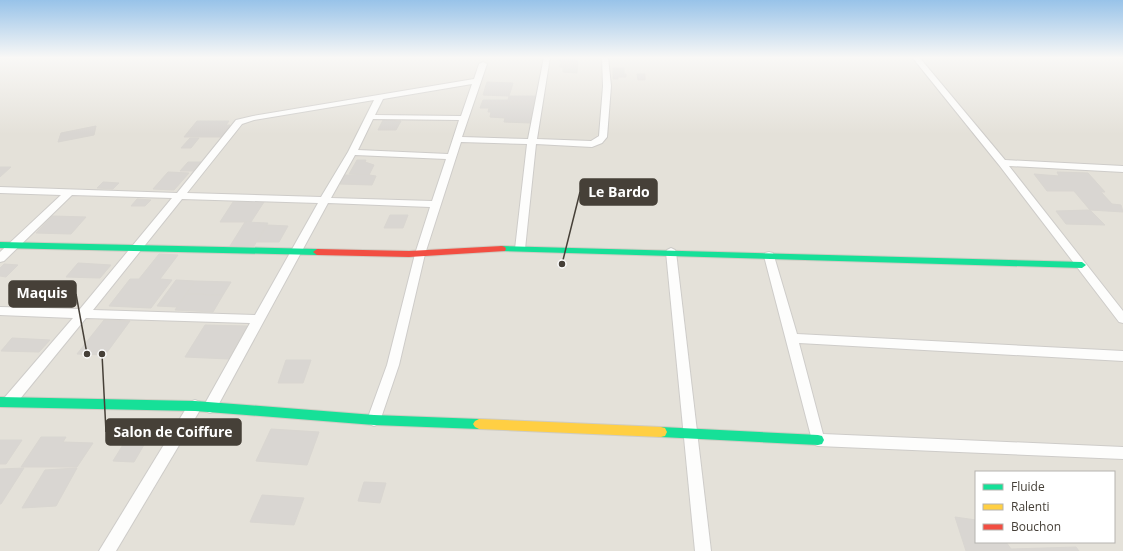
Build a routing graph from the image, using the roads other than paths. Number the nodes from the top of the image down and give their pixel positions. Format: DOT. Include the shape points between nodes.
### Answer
graph roads {
  1 [pos="467,83"];
  2 [pos="476,83"];
  3 [pos="542,83"];
  4 [pos="607,83"];
  5 [pos="936,83"];
  6 [pos="380,97"];
  7 [pos="370,117"];
  8 [pos="464,118"];
  9 [pos="458,140"];
  10 [pos="532,142"];
  11 [pos="352,152"];
  12 [pos="451,157"];
  13 [pos="1002,163"];
  14 [pos="1123,169"];
  15 [pos="0,190"];
  16 [pos="70,192"];
  17 [pos="180,196"];
  18 [pos="325,200"];
  19 [pos="436,204"];
  20 [pos="0,245"];
  21 [pos="13,245"];
  22 [pos="137,249"];
  23 [pos="520,249"];
  24 [pos="297,252"];
  25 [pos="671,252"];
  26 [pos="420,254"];
  27 [pos="769,256"];
  28 [pos="0,258"];
  29 [pos="1082,265"];
  30 [pos="0,311"];
  31 [pos="83,315"];
  32 [pos="258,319"];
  33 [pos="1123,319"];
  34 [pos="792,338"];
  35 [pos="1123,356"];
  36 [pos="5,401"];
  37 [pos="195,406"];
  38 [pos="210,407"];
  39 [pos="374,420"];
  40 [pos="691,433"];
  41 [pos="818,440"];
  42 [pos="1123,453"];
  43 [pos="107,551"];
  44 [pos="703,551"];
  1 -- 6 [label="street"];
  2 -- 8 [label="street"];
  3 -- 10 [label="street"];
  4 -- 10 [label="street" via="603,137 599,141 592,144"];
  5 -- 13 [label="street"];
  6 -- 7 [label="street"];
  6 -- 17 [label="street" via="239,122"];
  7 -- 8 [label="street"];
  7 -- 11 [label="street"];
  8 -- 9 [label="street"];
  9 -- 10 [label="street"];
  9 -- 12 [label="street"];
  10 -- 23 [label="street"];
  11 -- 12 [label="street"];
  11 -- 18 [label="street"];
  12 -- 19 [label="street"];
  13 -- 14 [label="street"];
  13 -- 29 [label="street"];
  15 -- 16 [label="street"];
  16 -- 17 [label="street"];
  16 -- 21 [label="street"];
  17 -- 18 [label="street"];
  17 -- 22 [label="street"];
  18 -- 19 [label="street"];
  18 -- 24 [label="street"];
  19 -- 26 [label="street"];
  20 -- 21 [label="street"];
  21 -- 22 [label="street"];
  21 -- 28 [label="street"];
  22 -- 24 [label="street"];
  22 -- 31 [label="street"];
  23 -- 25 [label="street"];
  23 -- 26 [label="street" via="479,249"];
  24 -- 26 [label="street"];
  24 -- 32 [label="street"];
  25 -- 27 [label="street"];
  25 -- 40 [label="street"];
  26 -- 39 [label="street" via="393,365"];
  27 -- 29 [label="street"];
  27 -- 34 [label="street"];
  29 -- 33 [label="street"];
  30 -- 31 [label="street"];
  31 -- 32 [label="street"];
  31 -- 36 [label="street"];
  32 -- 38 [label="street"];
  34 -- 35 [label="street"];
  34 -- 41 [label="street"];
  36 -- 37 [label="street"];
  37 -- 38 [label="street"];
  37 -- 43 [label="street"];
  38 -- 39 [label="street"];
  39 -- 40 [label="street"];
  40 -- 41 [label="street"];
  40 -- 44 [label="street"];
  41 -- 42 [label="street"];
}
